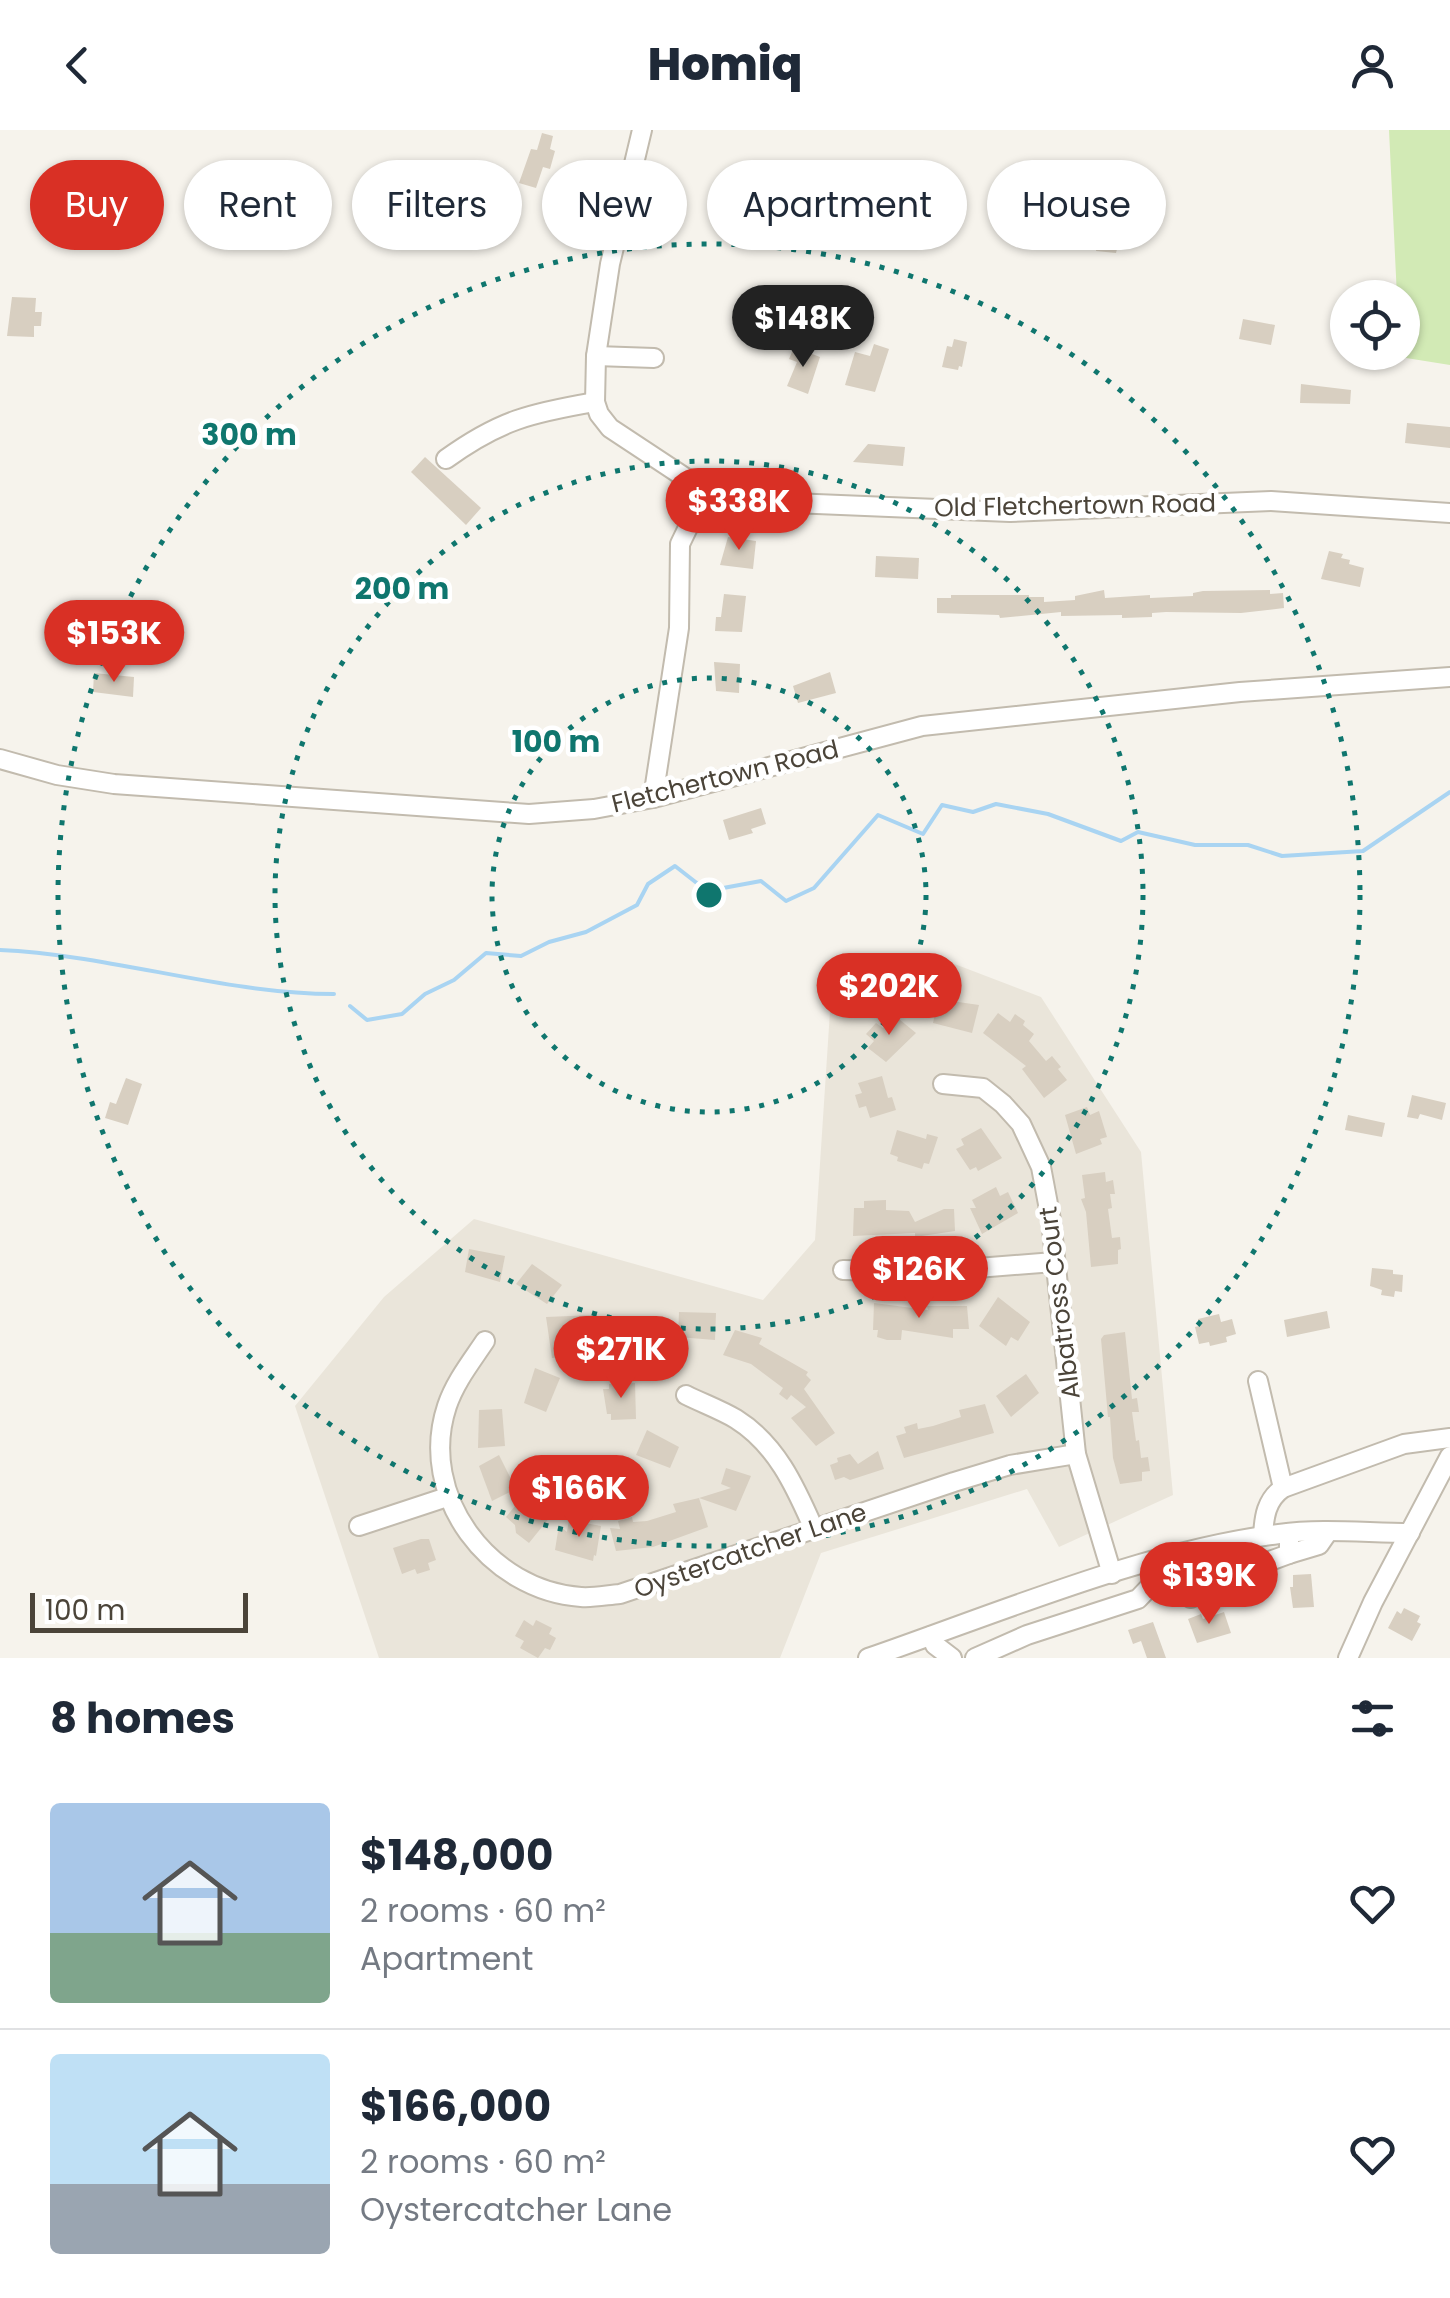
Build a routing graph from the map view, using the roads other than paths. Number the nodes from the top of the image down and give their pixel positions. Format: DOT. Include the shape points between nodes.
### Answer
graph roads {
  1 [pos="642,130"];
  2 [pos="596,356"];
  3 [pos="654,358"];
  4 [pos="596,402"];
  5 [pos="446,459"];
  6 [pos="718,500"];
  7 [pos="1450,513"];
  8 [pos="1450,678"];
  9 [pos="0,759"];
  10 [pos="653,798"];
  11 [pos="943,1084"];
  12 [pos="1054,1262"];
  13 [pos="843,1270"];
  14 [pos="486,1341"];
  15 [pos="1258,1381"];
  16 [pos="686,1395"];
  17 [pos="1450,1438"];
  18 [pos="1076,1454"];
  19 [pos="1450,1456"];
  20 [pos="1284,1488"];
  21 [pos="447,1497"];
  22 [pos="359,1526"];
  23 [pos="813,1527"];
  24 [pos="1328,1532"];
  25 [pos="1288,1533"];
  26 [pos="1410,1534"];
  27 [pos="1264,1536"];
  28 [pos="1289,1554"];
  29 [pos="1162,1560"];
  30 [pos="1112,1574"];
  31 [pos="1192,1598"];
  32 [pos="931,1636"];
  33 [pos="868,1658"];
  34 [pos="952,1658"];
  35 [pos="975,1658"];
  36 [pos="1348,1658"];
  1 -- 2 [label="street"];
  2 -- 3 [label="street"];
  2 -- 4 [label="street"];
  4 -- 5 [label="street" via="506,422"];
  4 -- 6 [label="street" via="610,428"];
  6 -- 7 [label="street, Old Fletchertown Road" via="1010,512 1270,501"];
  6 -- 10 [label="street" via="695,513 680,544 679,628"];
  8 -- 10 [label="street, Fletchertown Road" via="938,724"];
  9 -- 10 [label="street, Fletchertown Road" via="114,784 529,814"];
  11 -- 12 [label="street, Albatross Court" via="983,1088 1020,1124 1040,1167"];
  12 -- 13 [label="street" via="927,1272"];
  12 -- 18 [label="street, Albatross Court"];
  14 -- 21 [label="street, Oystercatcher Lane" via="447,1406 440,1448"];
  15 -- 20 [label="street"];
  16 -- 23 [label="street" via="738,1420 770,1448"];
  17 -- 20 [label="street" via="1404,1444"];
  18 -- 23 [label="street, Oystercatcher Lane" via="1010,1465"];
  18 -- 30 [label="street, Albatross Court"];
  19 -- 26 [label="street"];
  20 -- 27 [label="street" via="1265,1513"];
  21 -- 22 [label="street"];
  21 -- 23 [label="street, Oystercatcher Lane" via="460,1524 502,1568 552,1592 583,1597 659,1583"];
  24 -- 25 [label="street"];
  24 -- 26 [label="street"];
  24 -- 28 [label="street" via="1319,1544"];
  25 -- 27 [label="street"];
  25 -- 28 [label="street"];
  26 -- 36 [label="street"];
  27 -- 29 [label="street"];
  28 -- 31 [label="street" via="1211,1580 1192,1589"];
  29 -- 30 [label="street"];
  29 -- 35 [label="street" via="1159,1578 1138,1599"];
  30 -- 32 [label="street"];
  32 -- 33 [label="street"];
  32 -- 34 [label="street"];
}
